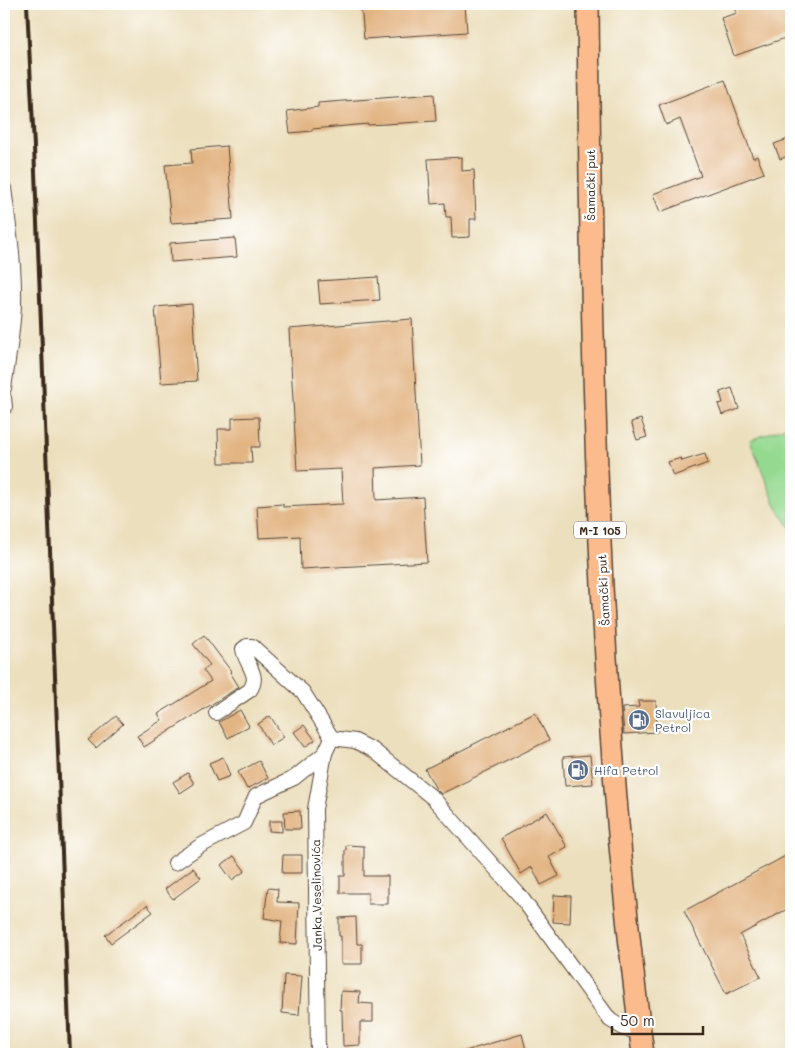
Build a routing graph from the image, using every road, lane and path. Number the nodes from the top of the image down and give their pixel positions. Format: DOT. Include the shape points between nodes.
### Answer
graph roads {
  1 [pos="588,4"];
  2 [pos="4,188"];
  3 [pos="4,388"];
  4 [pos="216,713"];
  5 [pos="332,738"];
  6 [pos="325,753"];
  7 [pos="175,863"];
  8 [pos="640,1031"];
  9 [pos="318,1054"];
  10 [pos="643,1054"];
  1 -- 8 [label="main road, Šamački put / M-I 105" via="596,466 608,690"];
  2 -- 3 [label="street" via="13,263 14,304"];
  4 -- 5 [label="street" via="253,685 253,670 243,649 252,646 303,692"];
  5 -- 6 [label="street, Janka Veselinovića"];
  5 -- 8 [label="street" via="355,741 373,750 433,798 521,897 610,1020 625,1029"];
  6 -- 7 [label="street" via="294,778 256,796 244,823"];
  6 -- 9 [label="street, Janka Veselinovića" via="315,809"];
  8 -- 10 [label="main road, Šamački put / M-I 105"];
}
